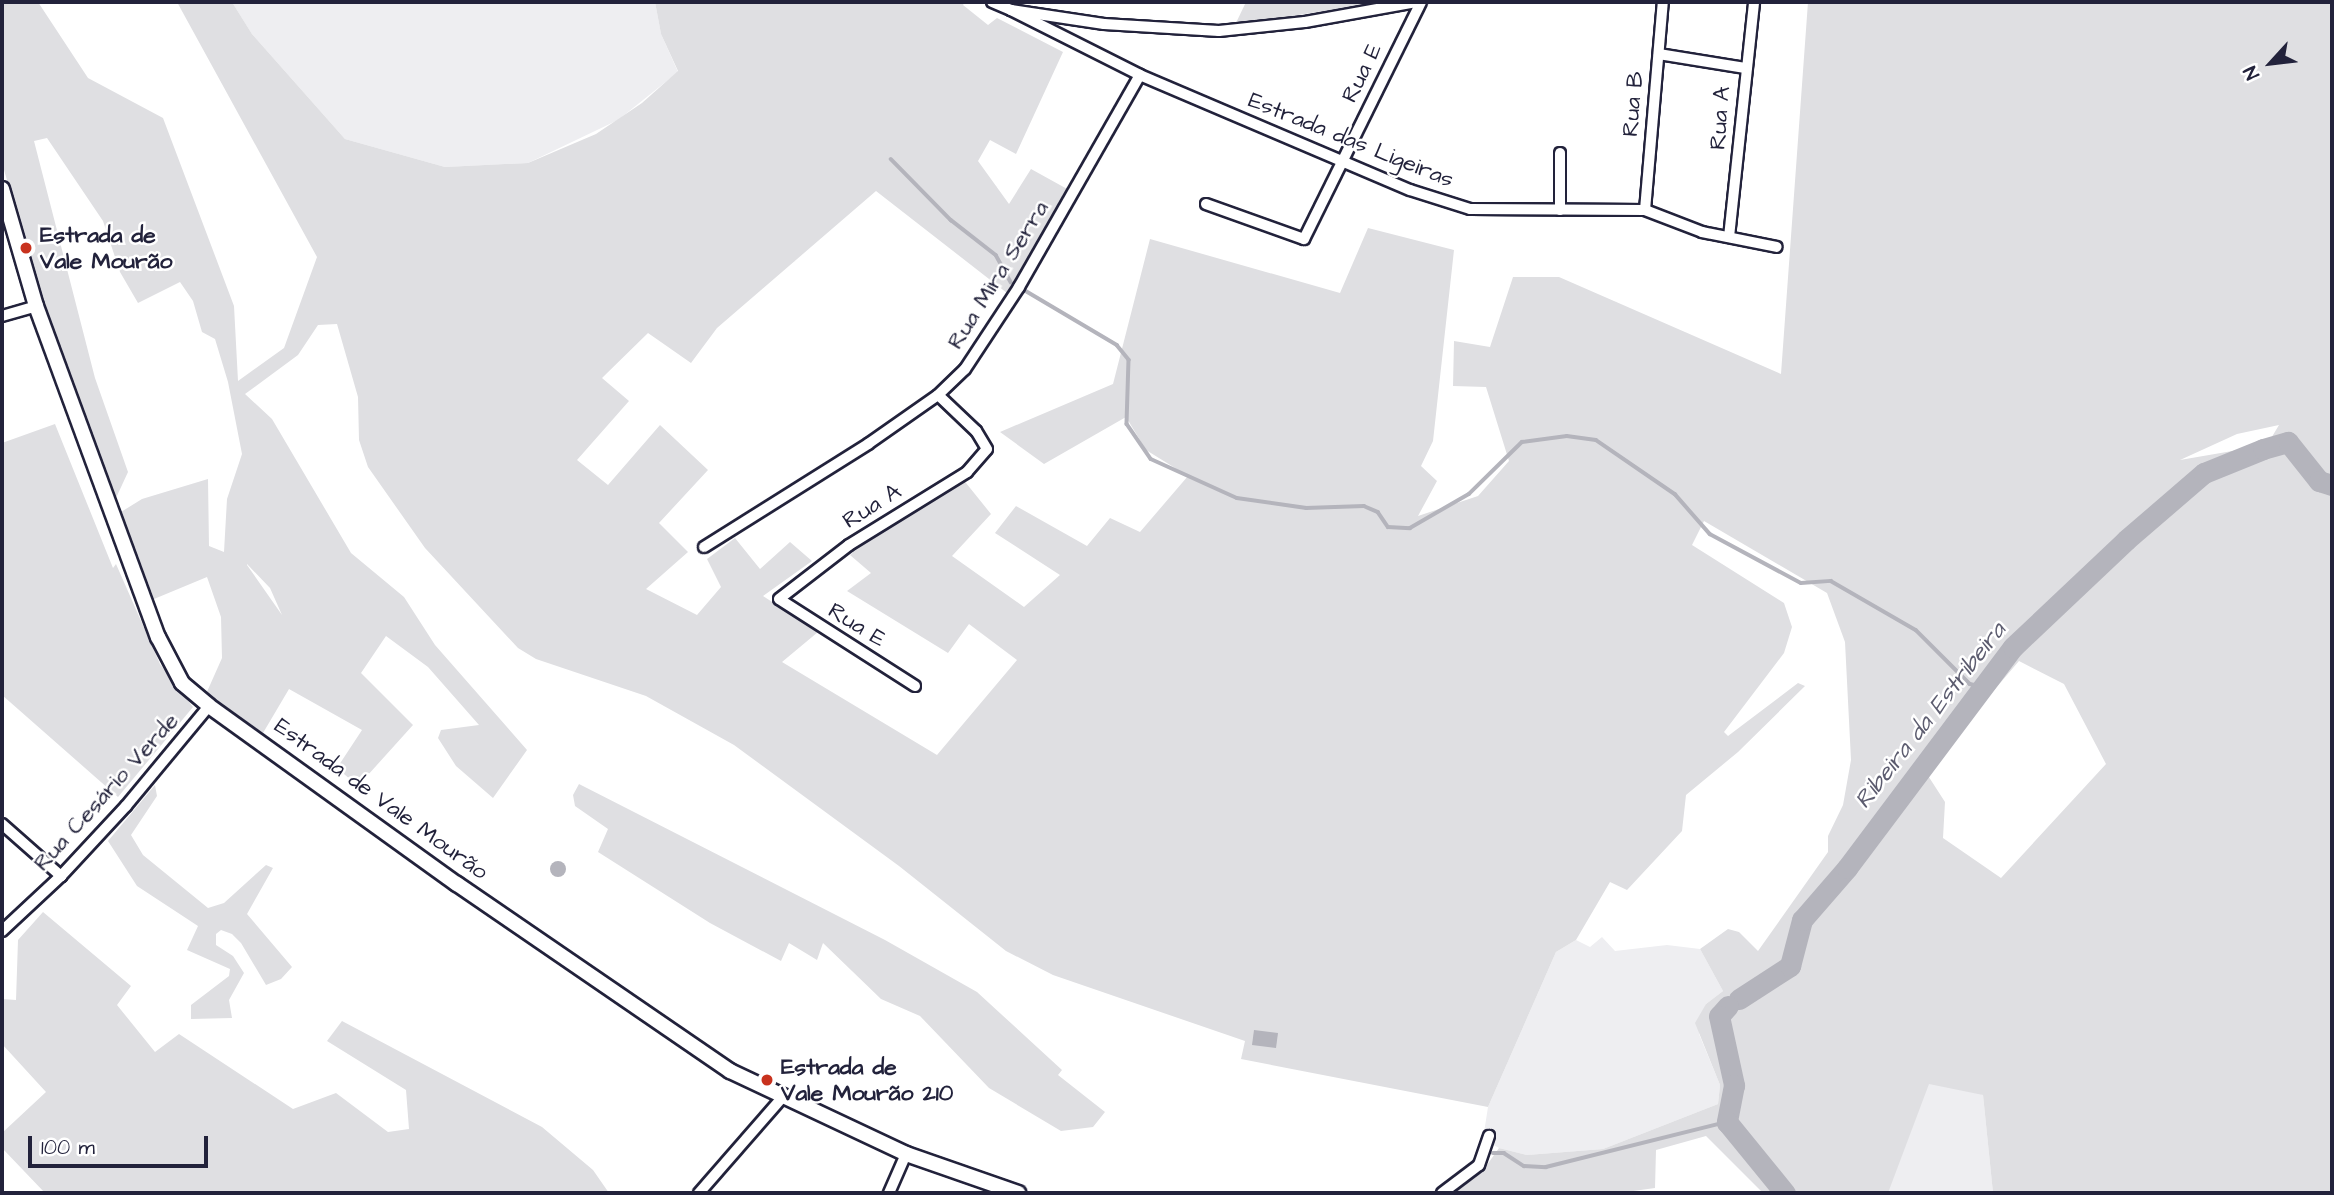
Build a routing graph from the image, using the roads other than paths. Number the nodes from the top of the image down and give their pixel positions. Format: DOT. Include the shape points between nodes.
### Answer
graph roads {
  1 [pos="992,2"];
  2 [pos="1418,2"];
  3 [pos="1663,2"];
  4 [pos="1754,2"];
  5 [pos="1011,10"];
  6 [pos="1658,54"];
  7 [pos="1745,68"];
  8 [pos="1140,75"];
  9 [pos="1560,153"];
  10 [pos="1341,164"];
  11 [pos="2,189"];
  12 [pos="1206,204"];
  13 [pos="1560,209"];
  14 [pos="1645,210"];
  15 [pos="1729,237"];
  16 [pos="1777,247"];
  17 [pos="36,306"];
  18 [pos="2,316"];
  19 [pos="938,395"];
  20 [pos="704,547"];
  21 [pos="779,599"];
  22 [pos="915,686"];
  23 [pos="209,706"];
  24 [pos="2,824"];
  25 [pos="61,876"];
  26 [pos="2,931"];
  27 [pos="781,1099"];
  28 [pos="1489,1136"];
  29 [pos="906,1154"];
  30 [pos="699,1193"];
  31 [pos="889,1193"];
  32 [pos="1018,1193"];
  33 [pos="1442,1193"];
  1 -- 5 [label="street"];
  2 -- 5 [label="street" via="1305,23 1220,31 1104,24"];
  2 -- 10 [label="street, Rua E"];
  3 -- 6 [label="street, Rua B"];
  4 -- 7 [label="street, Rua A"];
  5 -- 8 [label="street, Estrada das Ligeiras"];
  6 -- 7 [label="street"];
  6 -- 14 [label="street, Rua B"];
  7 -- 15 [label="street, Rua A"];
  8 -- 10 [label="street, Estrada das Ligeiras"];
  8 -- 19 [label="street, Rua Mira Serra" via="989,336"];
  9 -- 13 [label="street"];
  10 -- 12 [label="street, Rua E" via="1304,239"];
  10 -- 13 [label="street, Estrada das Ligeiras" via="1470,209"];
  11 -- 17 [label="street, Estrada de Vale Mourão"];
  13 -- 14 [label="street, Estrada das Ligeiras"];
  14 -- 15 [label="street, Estrada das Ligeiras"];
  15 -- 16 [label="street, Estrada das Ligeiras"];
  17 -- 18 [label="street"];
  17 -- 23 [label="street, Estrada de Vale Mourão" via="166,655 182,682"];
  19 -- 20 [label="street, Rua Mira Serra"];
  19 -- 21 [label="street, Rua A" via="976,431 987,449 967,472 849,545"];
  21 -- 22 [label="street, Rua E"];
  23 -- 25 [label="street, Rua Cesário Verde"];
  23 -- 27 [label="street, Estrada de Vale Mourão" via="708,1057"];
  24 -- 25 [label="street"];
  25 -- 26 [label="street, Rua Cesário Verde"];
  27 -- 29 [label="street, Estrada de Vale Mourão"];
  27 -- 30 [label="street"];
  28 -- 33 [label="street" via="1479,1165"];
  29 -- 31 [label="street"];
  29 -- 32 [label="street, Estrada de Vale Mourão"];
}
